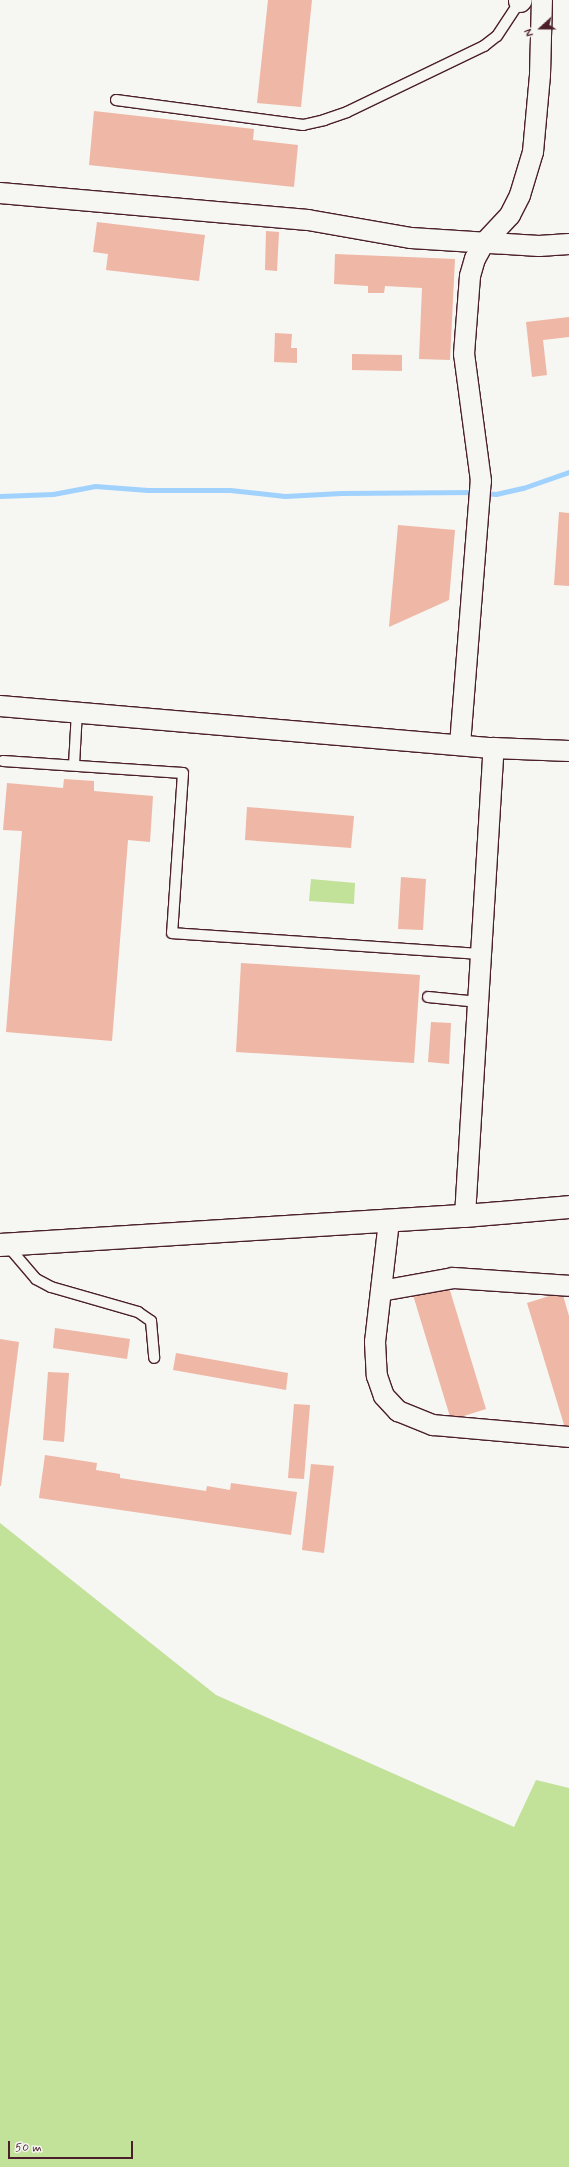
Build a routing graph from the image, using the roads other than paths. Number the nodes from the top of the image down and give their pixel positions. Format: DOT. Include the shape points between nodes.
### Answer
graph roads {
  1 [pos="542,0"];
  2 [pos="520,1"];
  3 [pos="116,100"];
  4 [pos="0,193"];
  5 [pos="484,243"];
  6 [pos="569,244"];
  7 [pos="0,706"];
  8 [pos="77,712"];
  9 [pos="460,745"];
  10 [pos="494,748"];
  11 [pos="569,751"];
  12 [pos="3,761"];
  13 [pos="74,765"];
  14 [pos="482,954"];
  15 [pos="428,997"];
  16 [pos="479,1002"];
  17 [pos="569,1207"];
  18 [pos="465,1216"];
  19 [pos="389,1221"];
  20 [pos="2,1243"];
  21 [pos="569,1286"];
  22 [pos="381,1292"];
  23 [pos="154,1358"];
  24 [pos="569,1437"];
  1 -- 5 [label="street" via="540,75 533,152 520,195 510,215"];
  2 -- 3 [label="lane" via="497,36 484,46 347,112 324,120 303,125"];
  4 -- 5 [label="street" via="308,220 411,238"];
  5 -- 6 [label="street" via="539,246"];
  5 -- 9 [label="street" via="475,259 470,276 464,354 481,481"];
  7 -- 8 [label="street"];
  8 -- 9 [label="street"];
  8 -- 13 [label="lane"];
  9 -- 10 [label="street"];
  10 -- 11 [label="street"];
  10 -- 14 [label="street"];
  12 -- 13 [label="lane"];
  13 -- 14 [label="lane" via="182,773 172,933"];
  14 -- 16 [label="street"];
  15 -- 16 [label="lane"];
  16 -- 18 [label="street"];
  17 -- 18 [label="street"];
  18 -- 19 [label="street"];
  19 -- 20 [label="street"];
  19 -- 22 [label="street"];
  20 -- 23 [label="lane" via="36,1279 51,1286 138,1312 151,1321"];
  21 -- 22 [label="street" via="453,1278"];
  22 -- 24 [label="street" via="375,1342 377,1376 384,1396 398,1411 433,1426"];
}
